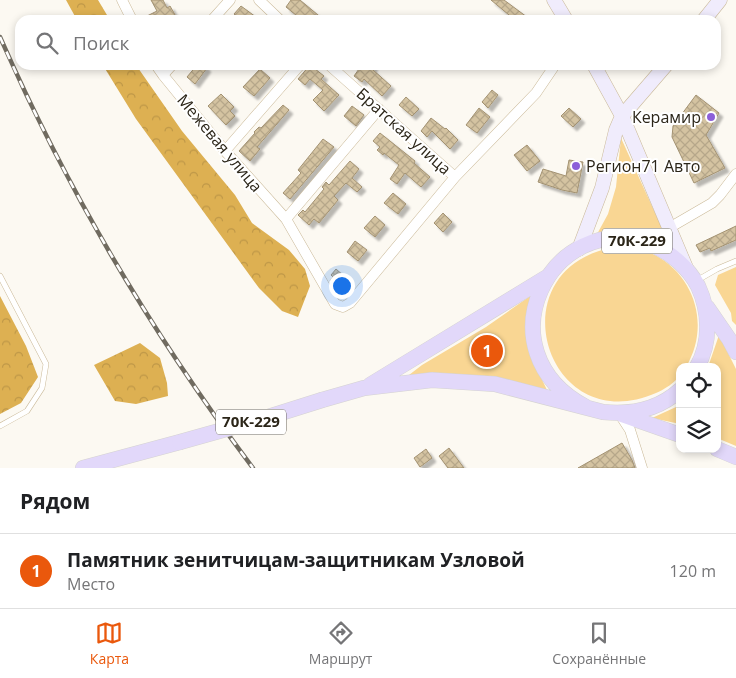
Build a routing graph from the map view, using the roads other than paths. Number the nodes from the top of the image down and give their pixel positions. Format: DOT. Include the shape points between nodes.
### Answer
graph roads {
  1 [pos="122,0"];
  2 [pos="230,0"];
  3 [pos="259,0"];
  4 [pos="554,0"];
  5 [pos="720,0"];
  6 [pos="130,15"];
  7 [pos="216,15"];
  8 [pos="275,15"];
  9 [pos="563,15"];
  10 [pos="708,15"];
  11 [pos="160,70"];
  12 [pos="168,70"];
  13 [pos="296,70"];
  14 [pos="335,70"];
  15 [pos="552,70"];
  16 [pos="597,70"];
  17 [pos="662,70"];
  18 [pos="163,75"];
  19 [pos="379,109"];
  20 [pos="622,116"];
  21 [pos="225,152"];
  22 [pos="736,174"];
  23 [pos="455,177"];
  24 [pos="286,219"];
  25 [pos="669,228"];
  26 [pos="579,249"];
  27 [pos="736,262"];
  28 [pos="0,276"];
  29 [pos="692,276"];
  30 [pos="548,277"];
  31 [pos="705,304"];
  32 [pos="734,342"];
  33 [pos="699,363"];
  34 [pos="364,388"];
  35 [pos="676,393"];
  36 [pos="586,407"];
  37 [pos="619,413"];
  38 [pos="0,426"];
  39 [pos="676,434"];
  40 [pos="721,451"];
  41 [pos="736,457"];
  42 [pos="83,468"];
  43 [pos="642,468"];
  1 -- 6 [label="street"];
  2 -- 7 [label="street"];
  3 -- 8 [label="street"];
  4 -- 9 [label="main road"];
  5 -- 10 [label="main road"];
  11 -- 18 [label="street, Межевая улица"];
  12 -- 18 [label="street"];
  13 -- 21 [label="street"];
  14 -- 19 [label="street, Братская улица"];
  15 -- 23 [label="street, Братская улица" via="536,93"];
  16 -- 20 [label="main road"];
  17 -- 20 [label="main road"];
  18 -- 21 [label="street, Межевая улица"];
  19 -- 23 [label="street, Братская улица"];
  19 -- 24 [label="street"];
  20 -- 25 [label="main road"];
  20 -- 26 [label="main road" via="602,188"];
  21 -- 24 [label="street, Межевая улица"];
  22 -- 25 [label="street" via="712,203"];
  23 -- 24 [label="street, Межевая улица" via="350,303 343,307 335,304"];
  25 -- 29 [label="main road"];
  26 -- 29 [label="main road, 70К-229" via="604,240 637,241 668,253"];
  26 -- 30 [label="main road, 70К-229"];
  27 -- 29 [label="lane"];
  28 -- 38 [label="lane" via="46,364 42,388 27,411"];
  29 -- 31 [label="main road, 70К-229"];
  30 -- 34 [label="main road, 70К-229"];
  30 -- 36 [label="main road, 70К-229" via="540,290 534,312 536,350 555,384"];
  31 -- 32 [label="main road, 70К-229"];
  31 -- 33 [label="main road, 70К-229" via="707,333"];
  34 -- 36 [label="main road, 70К-229" via="432,380 495,384"];
  34 -- 42 [label="main road, 70К-229, bridge"];
  35 -- 37 [label="main road, 70К-229" via="648,409"];
  36 -- 37 [label="main road, 70К-229"];
  37 -- 39 [label="main road, 70К-229"];
  37 -- 43 [label="street" via="630,430"];
  40 -- 41 [label="main road"];
}
